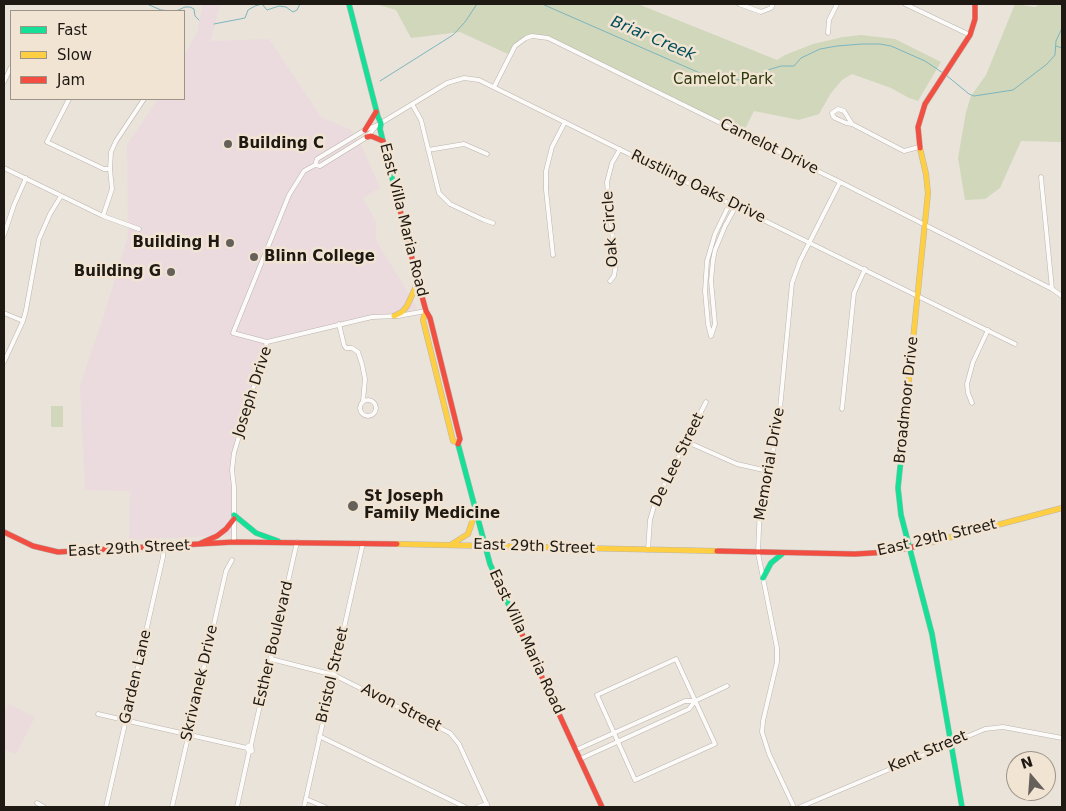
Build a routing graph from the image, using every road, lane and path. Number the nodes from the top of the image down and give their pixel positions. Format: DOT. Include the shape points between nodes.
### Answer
graph roads {
  1 [pos="349,4"];
  2 [pos="739,4"];
  3 [pos="773,4"];
  4 [pos="837,4"];
  5 [pos="905,4"];
  6 [pos="975,4"];
  7 [pos="828,33"];
  8 [pos="970,35"];
  9 [pos="10,69"];
  10 [pos="4,82"];
  11 [pos="494,87"];
  12 [pos="68,100"];
  13 [pos="143,100"];
  14 [pos="412,104"];
  15 [pos="376,112"];
  16 [pos="565,122"];
  17 [pos="379,124"];
  18 [pos="852,124"];
  19 [pos="365,130"];
  20 [pos="367,136"];
  21 [pos="383,141"];
  22 [pos="919,147"];
  23 [pos="620,149"];
  24 [pos="428,150"];
  25 [pos="487,154"];
  26 [pos="316,165"];
  27 [pos="4,168"];
  28 [pos="110,169"];
  29 [pos="1041,176"];
  30 [pos="26,178"];
  31 [pos="840,182"];
  32 [pos="61,196"];
  33 [pos="730,203"];
  34 [pos="736,206"];
  35 [pos="103,216"];
  36 [pos="493,222"];
  37 [pos="925,224"];
  38 [pos="139,229"];
  39 [pos="4,234"];
  40 [pos="809,242"];
  41 [pos="553,255"];
  42 [pos="865,269"];
  43 [pos="610,281"];
  44 [pos="705,281"];
  45 [pos="711,281"];
  46 [pos="418,282"];
  47 [pos="1052,289"];
  48 [pos="918,296"];
  49 [pos="1062,296"];
  50 [pos="426,311"];
  51 [pos="4,313"];
  52 [pos="394,316"];
  53 [pos="23,321"];
  54 [pos="339,324"];
  55 [pos="988,330"];
  56 [pos="266,342"];
  57 [pos="1015,344"];
  58 [pos="4,362"];
  59 [pos="363,401"];
  60 [pos="706,402"];
  61 [pos="972,403"];
  62 [pos="842,409"];
  63 [pos="686,441"];
  64 [pos="768,471"];
  65 [pos="1062,508"];
  66 [pos="475,512"];
  67 [pos="234,517"];
  68 [pos="4,532"];
  69 [pos="234,542"];
  70 [pos="281,542"];
  71 [pos="297,542"];
  72 [pos="363,544"];
  73 [pos="451,544"];
  74 [pos="198,545"];
  75 [pos="485,546"];
  76 [pos="164,547"];
  77 [pos="909,548"];
  78 [pos="648,550"];
  79 [pos="758,553"];
  80 [pos="784,553"];
  81 [pos="232,560"];
  82 [pos="763,578"];
  83 [pos="271,659"];
  84 [pos="334,675"];
  85 [pos="727,686"];
  86 [pos="695,701"];
  87 [pos="98,714"];
  88 [pos="126,720"];
  89 [pos="614,733"];
  90 [pos="188,734"];
  91 [pos="319,736"];
  92 [pos="1062,738"];
  93 [pos="618,742"];
  94 [pos="951,742"];
  95 [pos="249,749"];
  96 [pos="576,750"];
  97 [pos="580,759"];
  98 [pos="306,799"];
  99 [pos="37,803"];
  100 [pos="487,806"];
  101 [pos="44,807"];
  102 [pos="106,807"];
  103 [pos="172,807"];
  104 [pos="237,807"];
  105 [pos="304,807"];
  106 [pos="325,807"];
  107 [pos="465,807"];
  108 [pos="478,807"];
  109 [pos="602,807"];
  110 [pos="794,807"];
  111 [pos="800,807"];
  112 [pos="962,807"];
  1 -- 15 [label="main road, East Villa Maria Road"];
  2 -- 3 [label="street" via="761,12"];
  4 -- 7 [label="street" via="829,20"];
  5 -- 8 [label="street"];
  6 -- 8 [label="main road, Broadmoor Drive"];
  8 -- 22 [label="main road, Broadmoor Drive" via="922,111 917,131"];
  9 -- 10 [label="street"];
  11 -- 14 [label="street, Rustling Oaks Drive" via="464,78 447,83"];
  11 -- 16 [label="street, Rustling Oaks Drive"];
  11 -- 31 [label="street, Camelot Drive" via="515,46 532,36 548,38"];
  12 -- 28 [label="street" via="47,142 104,170"];
  13 -- 28 [label="street" via="116,141 111,152"];
  14 -- 17 [label="street, Rustling Oaks Drive"];
  14 -- 24 [label="street" via="421,120"];
  15 -- 17 [label="main road, East Villa Maria Road"];
  15 -- 19 [label="main road"];
  16 -- 23 [label="street, Rustling Oaks Drive"];
  16 -- 41 [label="street" via="552,147 546,171"];
  17 -- 19 [label="street"];
  17 -- 20 [label="street"];
  17 -- 21 [label="main road, East Villa Maria Road"];
  18 -- 18 [label="street" via="844,111 838,109 832,113 835,118"];
  18 -- 22 [label="street" via="904,151"];
  19 -- 26 [label="street" via="317,159"];
  20 -- 21 [label="main road"];
  20 -- 26 [label="street" via="320,166"];
  21 -- 46 [label="main road, East Villa Maria Road"];
  22 -- 37 [label="main road, Broadmoor Drive" via="928,183"];
  23 -- 33 [label="street, Rustling Oaks Drive"];
  23 -- 43 [label="street, Oak Circle" via="607,182 616,264"];
  24 -- 25 [label="street" via="464,144"];
  24 -- 36 [label="street" via="436,185 444,199"];
  26 -- 56 [label="street" via="304,171 289,195 233,333"];
  27 -- 30 [label="street"];
  28 -- 35 [label="street" via="112,189"];
  29 -- 47 [label="street"];
  30 -- 32 [label="street"];
  30 -- 39 [label="street"];
  31 -- 37 [label="street, Camelot Drive"];
  31 -- 40 [label="street, Memorial Drive"];
  32 -- 35 [label="street"];
  32 -- 53 [label="street" via="39,239"];
  33 -- 34 [label="street, Rustling Oaks Drive"];
  33 -- 44 [label="street" via="710,247"];
  34 -- 40 [label="street, Rustling Oaks Drive"];
  34 -- 45 [label="street" via="715,250"];
  35 -- 38 [label="street"];
  37 -- 47 [label="street, Camelot Drive"];
  37 -- 48 [label="main road, Broadmoor Drive"];
  40 -- 42 [label="street, Rustling Oaks Drive"];
  40 -- 64 [label="street, Memorial Drive" via="792,283 778,430"];
  42 -- 48 [label="street, Rustling Oaks Drive"];
  42 -- 62 [label="street" via="854,293"];
  44 -- 45 [label="street"];
  44 -- 45 [label="street" via="711,336 715,324"];
  46 -- 50 [label="main road, East Villa Maria Road"];
  46 -- 52 [label="main road" via="407,306"];
  47 -- 49 [label="street, Camelot Drive"];
  48 -- 55 [label="street, Rustling Oaks Drive"];
  48 -- 77 [label="main road, Broadmoor Drive" via="898,483"];
  50 -- 52 [label="street, Joseph Drive"];
  50 -- 66 [label="main road, East Villa Maria Road" via="423,320 453,441 458,443"];
  51 -- 53 [label="street"];
  52 -- 54 [label="street, Joseph Drive"];
  53 -- 58 [label="street"];
  54 -- 56 [label="street, Joseph Drive"];
  54 -- 59 [label="street" via="346,348 358,352 362,364 365,379"];
  55 -- 57 [label="street, Rustling Oaks Drive"];
  55 -- 61 [label="street" via="967,384"];
  56 -- 67 [label="street, Joseph Drive" via="234,453"];
  59 -- 59 [label="street" via="362,413 367,416 373,414 375,402"];
  60 -- 63 [label="street, De Lee Street"];
  63 -- 64 [label="street" via="737,464"];
  63 -- 78 [label="street, De Lee Street" via="655,503"];
  64 -- 79 [label="street, Memorial Drive" via="760,505"];
  65 -- 77 [label="main road, East 29th Street"];
  66 -- 73 [label="main road" via="468,534"];
  66 -- 75 [label="main road, East Villa Maria Road"];
  67 -- 69 [label="street, Joseph Drive"];
  67 -- 70 [label="main road" via="256,533"];
  67 -- 74 [label="main road" via="226,529"];
  68 -- 76 [label="main road, East 29th Street" via="32,546 58,552"];
  69 -- 70 [label="main road, East 29th Street"];
  69 -- 74 [label="main road, East 29th Street"];
  70 -- 71 [label="main road, East 29th Street"];
  71 -- 72 [label="main road, East 29th Street"];
  71 -- 83 [label="street, Esther Boulevard"];
  72 -- 73 [label="main road, East 29th Street"];
  72 -- 84 [label="street, Bristol Street"];
  73 -- 75 [label="main road, East 29th Street"];
  74 -- 76 [label="main road, East 29th Street"];
  75 -- 78 [label="main road, East 29th Street"];
  75 -- 96 [label="main road, East Villa Maria Road" via="490,564"];
  76 -- 88 [label="street, Garden Lane"];
  77 -- 80 [label="main road, East 29th Street" via="855,554"];
  77 -- 94 [label="main road, Broadmoor Drive" via="932,634"];
  78 -- 79 [label="main road, East 29th Street"];
  79 -- 80 [label="main road, East 29th Street"];
  79 -- 82 [label="street, Memorial Drive"];
  80 -- 82 [label="main road" via="771,563"];
  81 -- 90 [label="street, Skrivanek Drive" via="226,571"];
  82 -- 110 [label="street, Memorial Drive" via="774,626 777,662 762,732"];
  83 -- 84 [label="street, Avon Street"];
  83 -- 95 [label="street, Esther Boulevard"];
  84 -- 91 [label="street, Bristol Street"];
  84 -- 100 [label="street, Avon Street" via="450,733 459,744"];
  85 -- 86 [label="street"];
  86 -- 89 [label="street" via="685,701"];
  86 -- 89 [label="street" via="676,659 597,695"];
  86 -- 93 [label="street" via="688,709"];
  86 -- 93 [label="street" via="715,744 635,780"];
  87 -- 88 [label="street"];
  88 -- 90 [label="street"];
  88 -- 102 [label="street, Garden Lane"];
  89 -- 93 [label="street"];
  89 -- 96 [label="street"];
  90 -- 95 [label="street"];
  90 -- 103 [label="street, Skrivanek Drive"];
  91 -- 98 [label="street, Bristol Street"];
  91 -- 107 [label="street"];
  92 -- 94 [label="street, Kent Street" via="1003,727 982,730"];
  93 -- 97 [label="street"];
  94 -- 111 [label="street, Kent Street"];
  94 -- 112 [label="main road, Broadmoor Drive"];
  95 -- 104 [label="street, Esther Boulevard"];
  96 -- 97 [label="main road, East Villa Maria Road"];
  97 -- 109 [label="main road, East Villa Maria Road"];
  98 -- 105 [label="street, Bristol Street"];
  98 -- 106 [label="street"];
  99 -- 101 [label="street"];
  100 -- 108 [label="street"];
}
